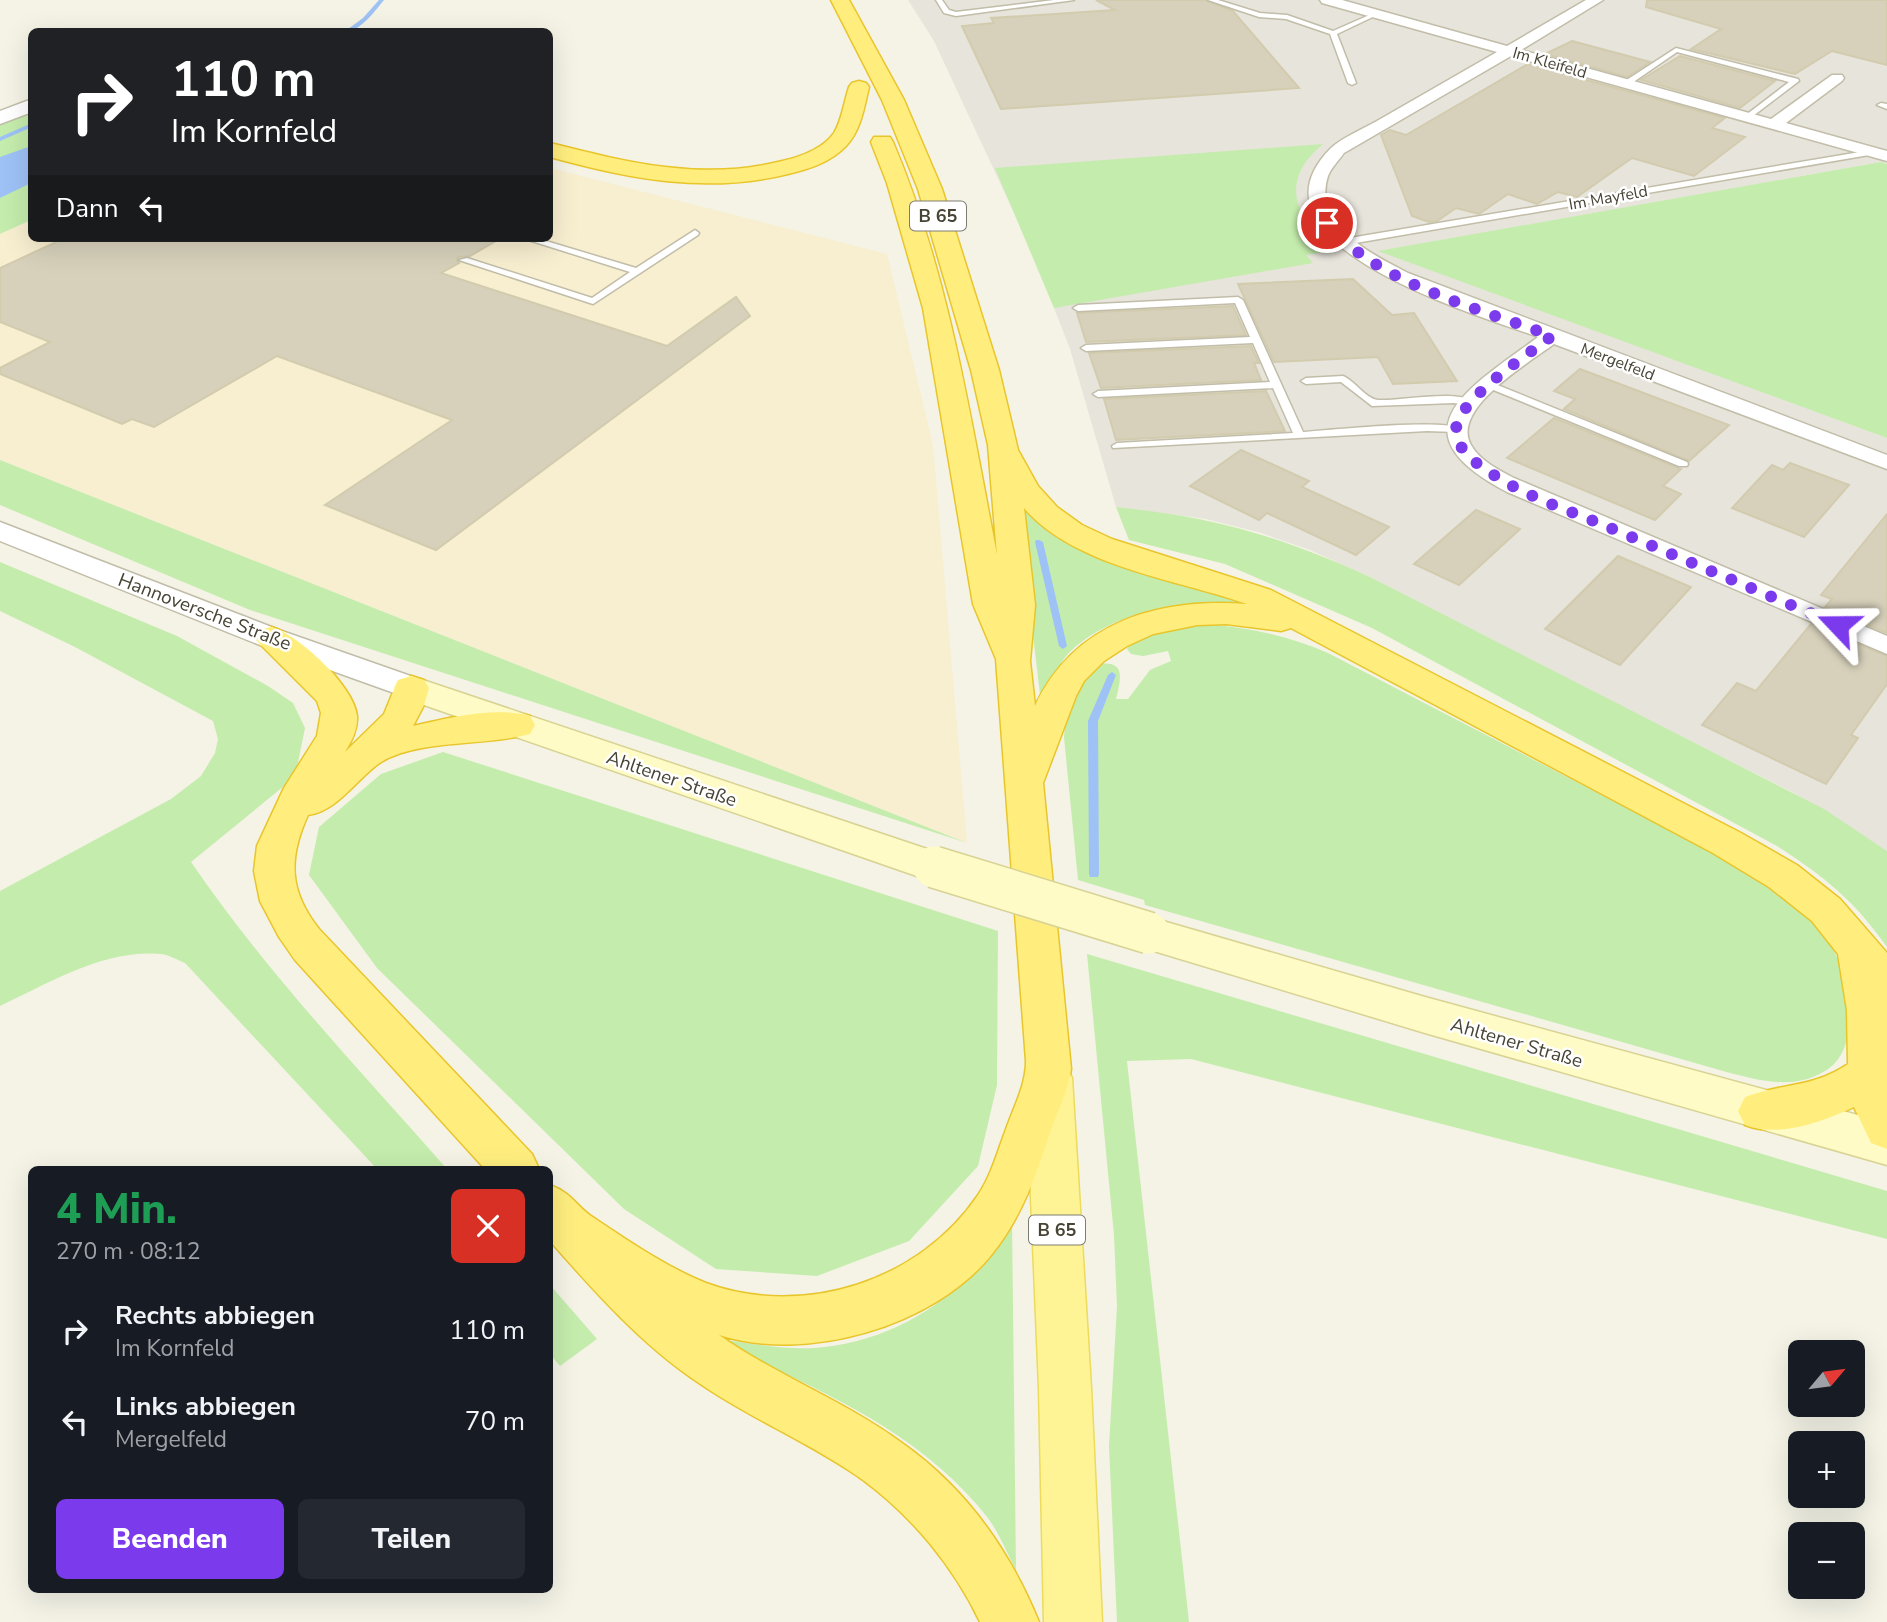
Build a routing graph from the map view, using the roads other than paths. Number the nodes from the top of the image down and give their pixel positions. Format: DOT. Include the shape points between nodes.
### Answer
graph roads {
  1 [pos="840,0"];
  2 [pos="939,0"];
  3 [pos="1071,0"];
  4 [pos="1211,0"];
  5 [pos="1327,0"];
  6 [pos="1596,0"];
  7 [pos="1376,14"];
  8 [pos="1333,33"];
  9 [pos="1506,50"];
  10 [pos="1836,78"];
  11 [pos="1352,83"];
  12 [pos="1626,83"];
  13 [pos="28,108"];
  14 [pos="1749,117"];
  15 [pos="0,118"];
  16 [pos="1774,124"];
  17 [pos="553,151"];
  18 [pos="1880,154"];
  19 [pos="695,233"];
  20 [pos="539,242"];
  21 [pos="1344,242"];
  22 [pos="464,260"];
  23 [pos="637,271"];
  24 [pos="1078,308"];
  25 [pos="1552,336"];
  26 [pos="1256,340"];
  27 [pos="1086,348"];
  28 [pos="1306,381"];
  29 [pos="1277,385"];
  30 [pos="1490,385"];
  31 [pos="1098,394"];
  32 [pos="1470,402"];
  33 [pos="1456,429"];
  34 [pos="1300,436"];
  35 [pos="1003,445"];
  36 [pos="1117,446"];
  37 [pos="1887,462"];
  38 [pos="1684,464"];
  39 [pos="0,531"];
  40 [pos="1321,631"];
  41 [pos="271,638"];
  42 [pos="1887,646"];
  43 [pos="1013,661"];
  44 [pos="411,688"];
  45 [pos="517,725"];
  46 [pos="327,752"];
  47 [pos="367,753"];
  48 [pos="1024,785"];
  49 [pos="286,826"];
  50 [pos="1855,943"];
  51 [pos="1887,987"];
  52 [pos="1048,1073"];
  53 [pos="1869,1074"];
  54 [pos="1761,1111"];
  55 [pos="1887,1129"];
  56 [pos="1887,1144"];
  57 [pos="512,1166"];
  58 [pos="560,1218"];
  59 [pos="1010,1622"];
  60 [pos="1073,1622"];
  1 -- 35 [label="highway, B 65" via="893,100 930,189"];
  2 -- 3 [label="lane" via="946,12 956,14"];
  4 -- 8 [label="lane"];
  5 -- 7 [label="street, Im Kleifeld"];
  6 -- 9 [label="street, Mergelfeld"];
  7 -- 8 [label="lane"];
  7 -- 9 [label="street, Im Kleifeld"];
  8 -- 11 [label="lane"];
  9 -- 12 [label="street, Im Kleifeld"];
  9 -- 21 [label="street, Mergelfeld" via="1328,159 1317,179 1316,202"];
  10 -- 16 [label="street"];
  12 -- 14 [label="street, Im Kleifeld"];
  12 -- 14 [label="lane" via="1676,50 1795,81"];
  13 -- 15 [label="street"];
  14 -- 16 [label="street, Im Kleifeld"];
  16 -- 18 [label="street, Im Kleifeld"];
  17 -- 43 [label="highway, B 65" via="667,178 711,179 775,171 807,161 841,138 850,122 856,81 899,183 936,307 990,604"];
  18 -- 21 [label="lane, Im Mayfeld"];
  19 -- 23 [label="lane"];
  20 -- 23 [label="lane"];
  21 -- 25 [label="street, Mergelfeld" via="1401,278"];
  22 -- 23 [label="lane" via="593,301"];
  24 -- 26 [label="lane" via="1238,300"];
  25 -- 30 [label="street"];
  25 -- 37 [label="street, Mergelfeld"];
  26 -- 27 [label="lane"];
  26 -- 29 [label="lane"];
  28 -- 32 [label="lane" via="1343,379 1372,403"];
  29 -- 31 [label="lane"];
  29 -- 34 [label="lane"];
  30 -- 32 [label="street"];
  30 -- 38 [label="lane"];
  32 -- 33 [label="street"];
  33 -- 34 [label="lane"];
  33 -- 42 [label="street" via="1464,450 1507,483"];
  34 -- 36 [label="lane"];
  35 -- 40 [label="highway" via="1035,502 1085,538 1240,590"];
  35 -- 43 [label="highway, B 65" via="1018,605"];
  39 -- 41 [label="street, Hannoversche Straße"];
  40 -- 48 [label="highway" via="1271,618 1220,614 1171,618 1125,633 1086,657 1060,691"];
  40 -- 50 [label="highway" via="1727,843 1783,876 1826,910"];
  41 -- 44 [label="street, Hannoversche Straße"];
  41 -- 46 [label="highway" via="336,703 339,725"];
  43 -- 48 [label="highway, B 65"];
  44 -- 45 [label="main road, Ahltener Straße"];
  44 -- 46 [label="highway" via="378,707"];
  44 -- 47 [label="highway" via="405,713"];
  45 -- 47 [label="highway" via="424,734"];
  45 -- 54 [label="main road, Ahltener Straße, bridge" via="934,867"];
  46 -- 49 [label="highway" via="304,786"];
  47 -- 49 [label="highway"];
  48 -- 52 [label="highway, B 65"];
  49 -- 57 [label="highway" via="275,857 274,881 282,908 297,932"];
  50 -- 51 [label="highway"];
  50 -- 53 [label="highway" via="1870,1012"];
  52 -- 58 [label="highway" via="1009,1185 974,1239 918,1284 847,1312 770,1320 697,1304 664,1289"];
  52 -- 60 [label="main road, B 65"];
  53 -- 54 [label="highway" via="1828,1099"];
  53 -- 55 [label="highway"];
  54 -- 56 [label="main road, Ahltener Straße"];
  58 -- 59 [label="highway" via="614,1279 698,1352 858,1446 928,1500 987,1575"];
}
